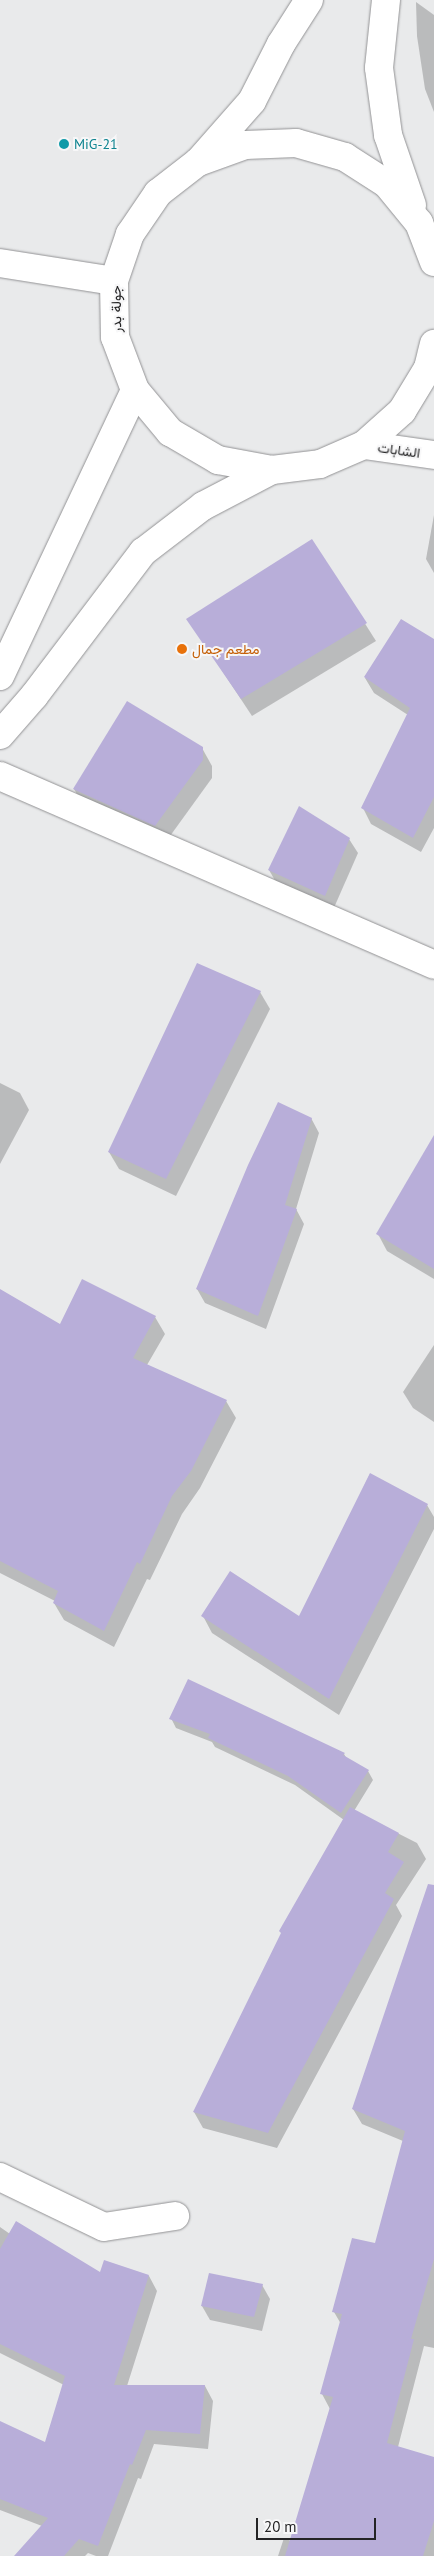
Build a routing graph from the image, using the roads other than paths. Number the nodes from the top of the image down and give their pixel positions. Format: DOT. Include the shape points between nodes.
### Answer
graph roads {
  1 [pos="309,0"];
  2 [pos="386,0"];
  3 [pos="198,162"];
  4 [pos="419,223"];
  5 [pos="434,262"];
  6 [pos="0,263"];
  7 [pos="114,281"];
  8 [pos="434,344"];
  9 [pos="135,390"];
  10 [pos="364,445"];
  11 [pos="434,455"];
  12 [pos="272,470"];
  13 [pos="0,676"];
  14 [pos="0,735"];
  15 [pos="0,776"];
  16 [pos="434,965"];
  17 [pos="0,2177"];
  18 [pos="175,2216"];
  1 -- 3 [label="main road" via="281,44 252,101"];
  2 -- 4 [label="main road" via="379,68 388,135"];
  3 -- 4 [label="main road, جولة بدر" via="245,145 296,143 345,157 387,184"];
  3 -- 7 [label="main road, جولة بدر" via="158,193 130,234"];
  4 -- 5 [label="main road, جولة بدر"];
  6 -- 7 [label="main road"];
  7 -- 9 [label="main road, جولة بدر" via="115,338"];
  8 -- 10 [label="main road, جولة بدر" via="428,368 402,411"];
  9 -- 12 [label="main road, جولة بدر" via="170,432 202,451 218,460"];
  9 -- 13 [label="main road"];
  10 -- 11 [label="main road, الشابات"];
  10 -- 12 [label="main road, جولة بدر" via="320,464"];
  12 -- 14 [label="main road" via="204,506 143,552 34,696"];
  15 -- 16 [label="main road"];
  17 -- 18 [label="main road" via="104,2227"];
}
